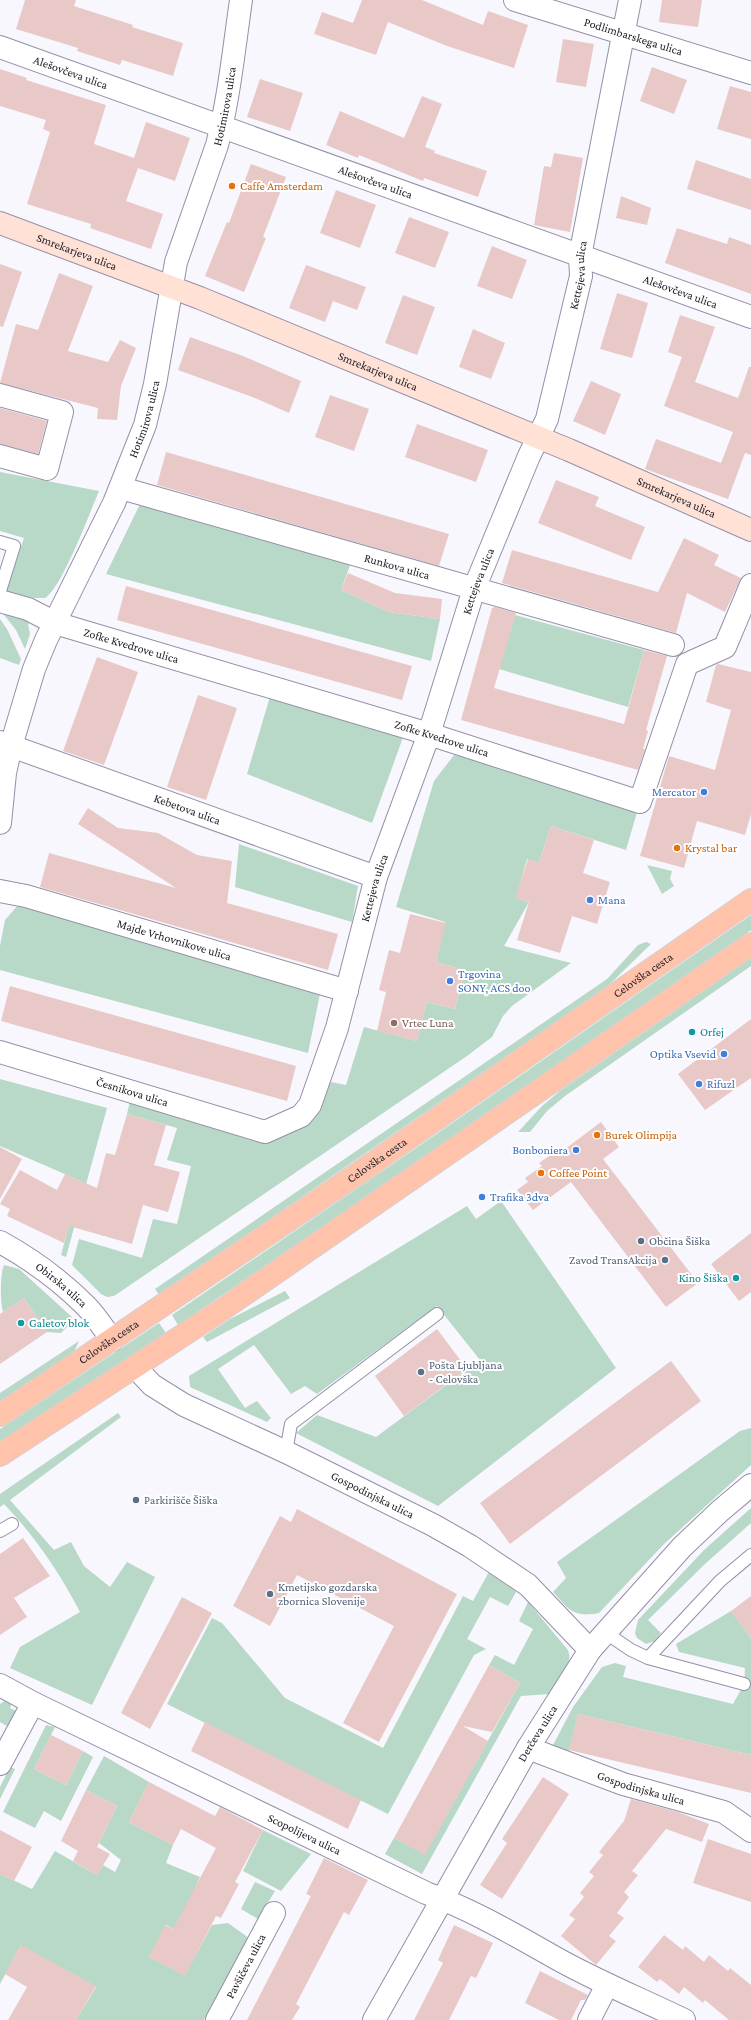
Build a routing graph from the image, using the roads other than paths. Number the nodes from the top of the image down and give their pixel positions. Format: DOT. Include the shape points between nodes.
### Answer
graph roads {
  1 [pos="241,0"];
  2 [pos="515,0"];
  3 [pos="630,0"];
  4 [pos="623,33"];
  5 [pos="0,48"];
  6 [pos="751,72"];
  7 [pos="222,127"];
  8 [pos="0,223"];
  9 [pos="580,256"];
  10 [pos="172,286"];
  11 [pos="751,317"];
  12 [pos="0,395"];
  13 [pos="538,437"];
  14 [pos="0,456"];
  15 [pos="121,488"];
  16 [pos="751,530"];
  17 [pos="0,542"];
  18 [pos="751,585"];
  19 [pos="474,589"];
  20 [pos="0,591"];
  21 [pos="0,601"];
  22 [pos="55,622"];
  23 [pos="673,644"];
  24 [pos="429,734"];
  25 [pos="5,744"];
  26 [pos="0,823"];
  27 [pos="376,877"];
  28 [pos="0,891"];
  29 [pos="751,900"];
  30 [pos="751,944"];
  31 [pos="347,991"];
  32 [pos="0,1052"];
  33 [pos="265,1132"];
  34 [pos="0,1242"];
  35 [pos="437,1314"];
  36 [pos="112,1340"];
  37 [pos="136,1368"];
  38 [pos="0,1415"];
  39 [pos="286,1452"];
  40 [pos="0,1456"];
  41 [pos="751,1485"];
  42 [pos="12,1524"];
  43 [pos="0,1531"];
  44 [pos="751,1555"];
  45 [pos="606,1633"];
  46 [pos="590,1650"];
  47 [pos="648,1658"];
  48 [pos="744,1684"];
  49 [pos="0,1685"];
  50 [pos="33,1703"];
  51 [pos="528,1748"];
  52 [pos="0,1764"];
  53 [pos="751,1831"];
  54 [pos="442,1899"];
  55 [pos="274,1913"];
  56 [pos="607,1985"];
  57 [pos="217,2020"];
  58 [pos="374,2020"];
  59 [pos="589,2020"];
  60 [pos="684,2020"];
  1 -- 7 [label="street, Hotimirova ulica"];
  2 -- 4 [label="street, Podlimbarskega ulica"];
  3 -- 4 [label="street, Kettejeva ulica"];
  4 -- 6 [label="street, Podlimbarskega ulica"];
  4 -- 9 [label="street, Kettejeva ulica"];
  5 -- 7 [label="street, Alešovčeva ulica"];
  7 -- 9 [label="street, Alešovčeva ulica"];
  7 -- 10 [label="street, Hotimirova ulica" via="176,262"];
  8 -- 10 [label="street, Smrekarjeva ulica"];
  9 -- 11 [label="street, Alešovčeva ulica"];
  9 -- 13 [label="street, Kettejeva ulica" via="581,276 547,419"];
  10 -- 13 [label="street, Smrekarjeva ulica"];
  10 -- 15 [label="street, Hotimirova ulica" via="151,404 139,444"];
  12 -- 14 [label="street" via="62,412 47,469"];
  13 -- 16 [label="street, Smrekarjeva ulica"];
  13 -- 19 [label="street, Kettejeva ulica"];
  15 -- 19 [label="street, Runkova ulica"];
  15 -- 22 [label="street, Hotimirova ulica"];
  17 -- 20 [label="lane" via="14,546"];
  18 -- 24 [label="street, Zofke Kvedrove ulica" via="725,647 687,664 640,802"];
  19 -- 23 [label="street, Runkova ulica"];
  19 -- 24 [label="street, Kettejeva ulica"];
  21 -- 22 [label="street, Zofke Kvedrove ulica" via="28,609"];
  22 -- 24 [label="street, Zofke Kvedrove ulica"];
  22 -- 25 [label="street, Hotimirova ulica"];
  24 -- 27 [label="street, Kettejeva ulica"];
  25 -- 26 [label="street, Hotimirova ulica"];
  25 -- 27 [label="street, Kebetova ulica"];
  27 -- 31 [label="street, Kettejeva ulica"];
  28 -- 31 [label="street, Majde Vrhovnikove ulica" via="26,896"];
  29 -- 36 [label="main road, Celovška cesta" via="357,1174"];
  30 -- 37 [label="main road" via="537,1094"];
  31 -- 33 [label="street, Kettejeva ulica" via="310,1105 301,1116"];
  32 -- 33 [label="street, Česnikova ulica"];
  34 -- 36 [label="street, Obirska ulica" via="63,1284 87,1307"];
  35 -- 39 [label="lane" via="291,1424"];
  36 -- 38 [label="main road, Celovška cesta"];
  37 -- 39 [label="street, Gospodinjska ulica" via="152,1385 170,1398"];
  37 -- 40 [label="main road"];
  39 -- 46 [label="street, Gospodinjska ulica" via="433,1525 510,1572 528,1585"];
  41 -- 45 [label="street, Derčeva ulica" via="682,1548"];
  42 -- 43 [label="lane"];
  44 -- 47 [label="lane" via="720,1581"];
  45 -- 46 [label="street, Derčeva ulica"];
  45 -- 47 [label="lane"];
  46 -- 51 [label="street, Derčeva ulica"];
  47 -- 48 [label="lane"];
  49 -- 50 [label="street, Scopolijeva ulica"];
  50 -- 52 [label="street"];
  50 -- 54 [label="street, Scopolijeva ulica"];
  51 -- 53 [label="street, Gospodinjska ulica" via="623,1784 724,1812"];
  51 -- 54 [label="street, Derčeva ulica"];
  54 -- 56 [label="street, Scopolijeva ulica" via="539,1947"];
  54 -- 58 [label="street, Derčeva ulica"];
  55 -- 57 [label="street, Pavšičeva ulica"];
  56 -- 59 [label="street"];
  56 -- 60 [label="street, Scopolijeva ulica"];
}
